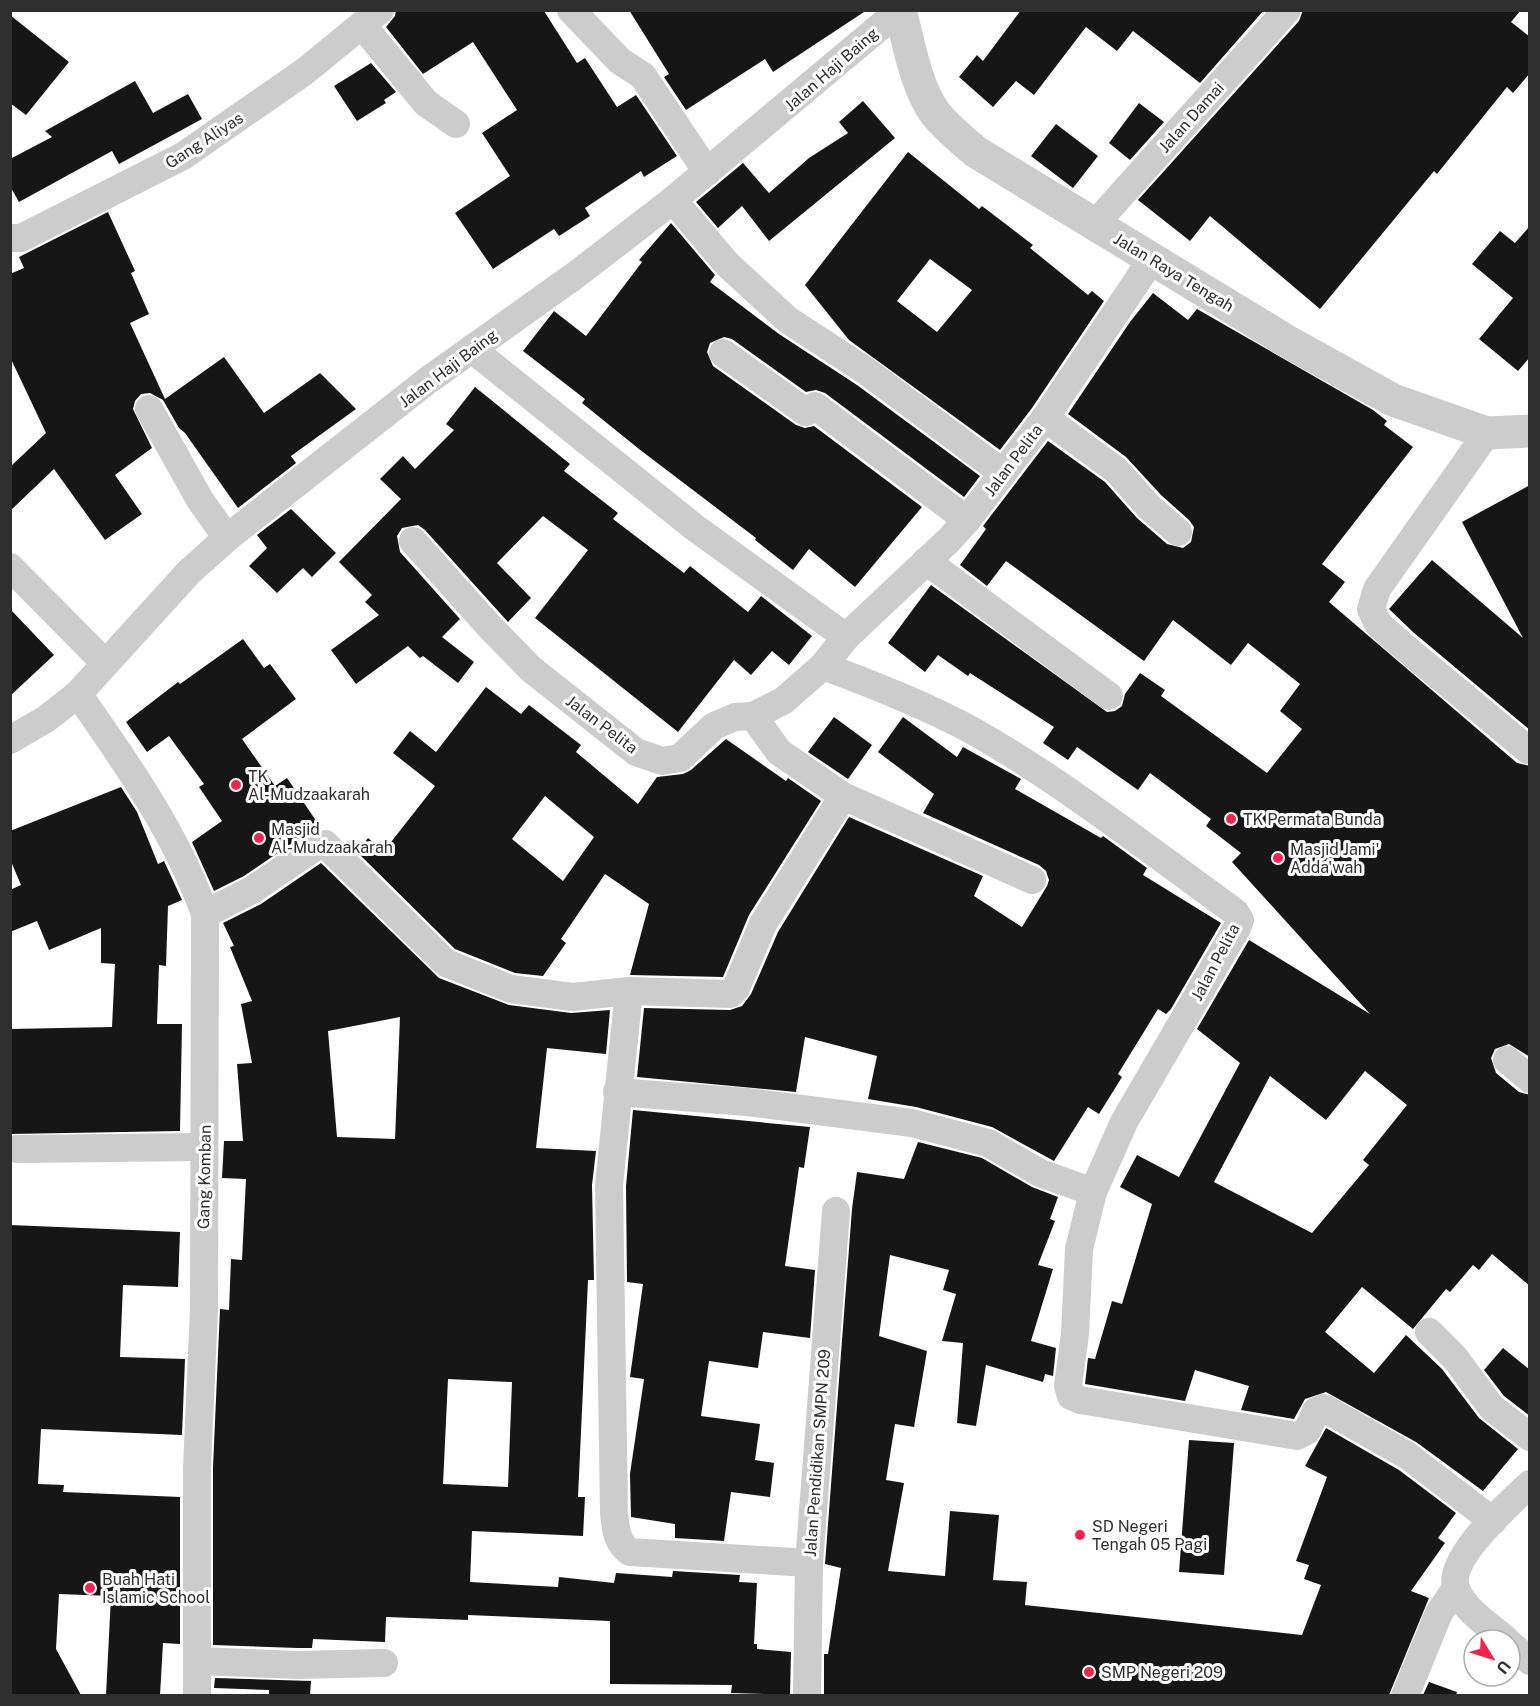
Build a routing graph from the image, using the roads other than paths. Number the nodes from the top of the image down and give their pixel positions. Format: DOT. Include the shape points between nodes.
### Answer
graph roads {
  1 [pos="571,10"];
  2 [pos="900,10"];
  3 [pos="1287,10"];
  4 [pos="371,18"];
  5 [pos="456,124"];
  6 [pos="707,172"];
  7 [pos="674,200"];
  8 [pos="1095,224"];
  9 [pos="10,238"];
  10 [pos="1152,260"];
  11 [pos="472,349"];
  12 [pos="723,353"];
  13 [pos="149,409"];
  14 [pos="1045,417"];
  15 [pos="1530,431"];
  16 [pos="1487,433"];
  17 [pos="1003,473"];
  18 [pos="967,520"];
  19 [pos="1178,531"];
  20 [pos="227,538"];
  21 [pos="413,541"];
  22 [pos="926,561"];
  23 [pos="10,567"];
  24 [pos="846,637"];
  25 [pos="105,663"];
  26 [pos="823,666"];
  27 [pos="78,694"];
  28 [pos="1109,696"];
  29 [pos="753,716"];
  30 [pos="10,740"];
  31 [pos="1528,750"];
  32 [pos="843,796"];
  33 [pos="1032,880"];
  34 [pos="205,914"];
  35 [pos="629,991"];
  36 [pos="1506,1060"];
  37 [pos="1530,1079"];
  38 [pos="617,1092"];
  39 [pos="203,1147"];
  40 [pos="17,1149"];
  41 [pos="1093,1192"];
  42 [pos="836,1211"];
  43 [pos="1429,1332"];
  44 [pos="1530,1437"];
  45 [pos="1530,1484"];
  46 [pos="1493,1521"];
  47 [pos="808,1563"];
  48 [pos="1456,1588"];
  49 [pos="1492,1628"];
  50 [pos="197,1661"];
  51 [pos="384,1663"];
  52 [pos="197,1695"];
  53 [pos="807,1695"];
  54 [pos="1405,1695"];
  1 -- 6 [label="street" via="620,61 643,76"];
  2 -- 6 [label="street, Jalan Haji Baing"];
  2 -- 8 [label="street, Jalan Raya Tengah" via="921,83 934,111 953,133 1012,175"];
  3 -- 8 [label="street, Jalan Damai"];
  4 -- 5 [label="street" via="426,103"];
  4 -- 9 [label="street, Gang Aliyas" via="304,72 183,156 21,238"];
  6 -- 7 [label="street, Jalan Haji Baing"];
  7 -- 11 [label="street, Jalan Haji Baing"];
  7 -- 17 [label="street" via="727,264 788,320 866,371"];
  8 -- 10 [label="street, Jalan Raya Tengah"];
  10 -- 14 [label="street, Jalan Pelita"];
  10 -- 16 [label="street, Jalan Raya Tengah" via="1394,400"];
  11 -- 20 [label="street, Jalan Haji Baing"];
  11 -- 24 [label="street" via="694,526"];
  12 -- 18 [label="street" via="806,412 815,406"];
  13 -- 20 [label="street" via="200,500"];
  14 -- 17 [label="street, Jalan Pelita"];
  14 -- 19 [label="street" via="1116,470 1149,507"];
  15 -- 16 [label="street, Jalan Raya Tengah"];
  16 -- 31 [label="street" via="1377,590 1371,609 1378,624"];
  17 -- 18 [label="street, Jalan Pelita"];
  18 -- 22 [label="street, Jalan Pelita"];
  20 -- 25 [label="street, Jalan Haji Baing" via="189,572"];
  21 -- 29 [label="street, Jalan Pelita" via="531,669 636,752 662,761 680,758 714,726 735,717"];
  22 -- 24 [label="street, Jalan Pelita"];
  22 -- 28 [label="street"];
  23 -- 25 [label="street"];
  24 -- 26 [label="street, Jalan Pelita"];
  25 -- 27 [label="street, Jalan Haji Baing"];
  26 -- 29 [label="street, Jalan Pelita" via="783,701"];
  26 -- 41 [label="street, Jalan Pelita" via="905,697 1027,763 1235,912 1237,928 1124,1122"];
  27 -- 30 [label="street, Jalan Haji Baing"];
  27 -- 34 [label="street, Gang Komban" via="134,773 171,836 192,876"];
  29 -- 32 [label="street" via="779,752"];
  32 -- 33 [label="street"];
  32 -- 35 [label="street" via="763,924 733,992"];
  34 -- 35 [label="street" via="325,844 446,963 511,989 573,997"];
  34 -- 39 [label="street, Gang Komban"];
  35 -- 38 [label="street"];
  36 -- 37 [label="street"];
  38 -- 41 [label="street" via="747,1102 912,1123 988,1143 1040,1173"];
  38 -- 47 [label="street" via="609,1185 617,1537 630,1552"];
  39 -- 40 [label="street"];
  39 -- 50 [label="street, Gang Komban"];
  41 -- 46 [label="street, Jalan Pelita" via="1079,1248 1068,1386 1071,1396 1297,1436 1306,1431 1316,1412 1324,1408 1408,1456"];
  42 -- 47 [label="street, Jalan Pendidikan SMPN 209"];
  43 -- 44 [label="street" via="1455,1358 1492,1408"];
  45 -- 46 [label="street"];
  46 -- 48 [label="street" via="1469,1544"];
  47 -- 53 [label="street, Jalan Pendidikan SMPN 209"];
  48 -- 49 [label="street" via="1467,1607"];
  48 -- 54 [label="street" via="1439,1613"];
  50 -- 51 [label="street"];
  50 -- 52 [label="street, Gang Komban"];
}
